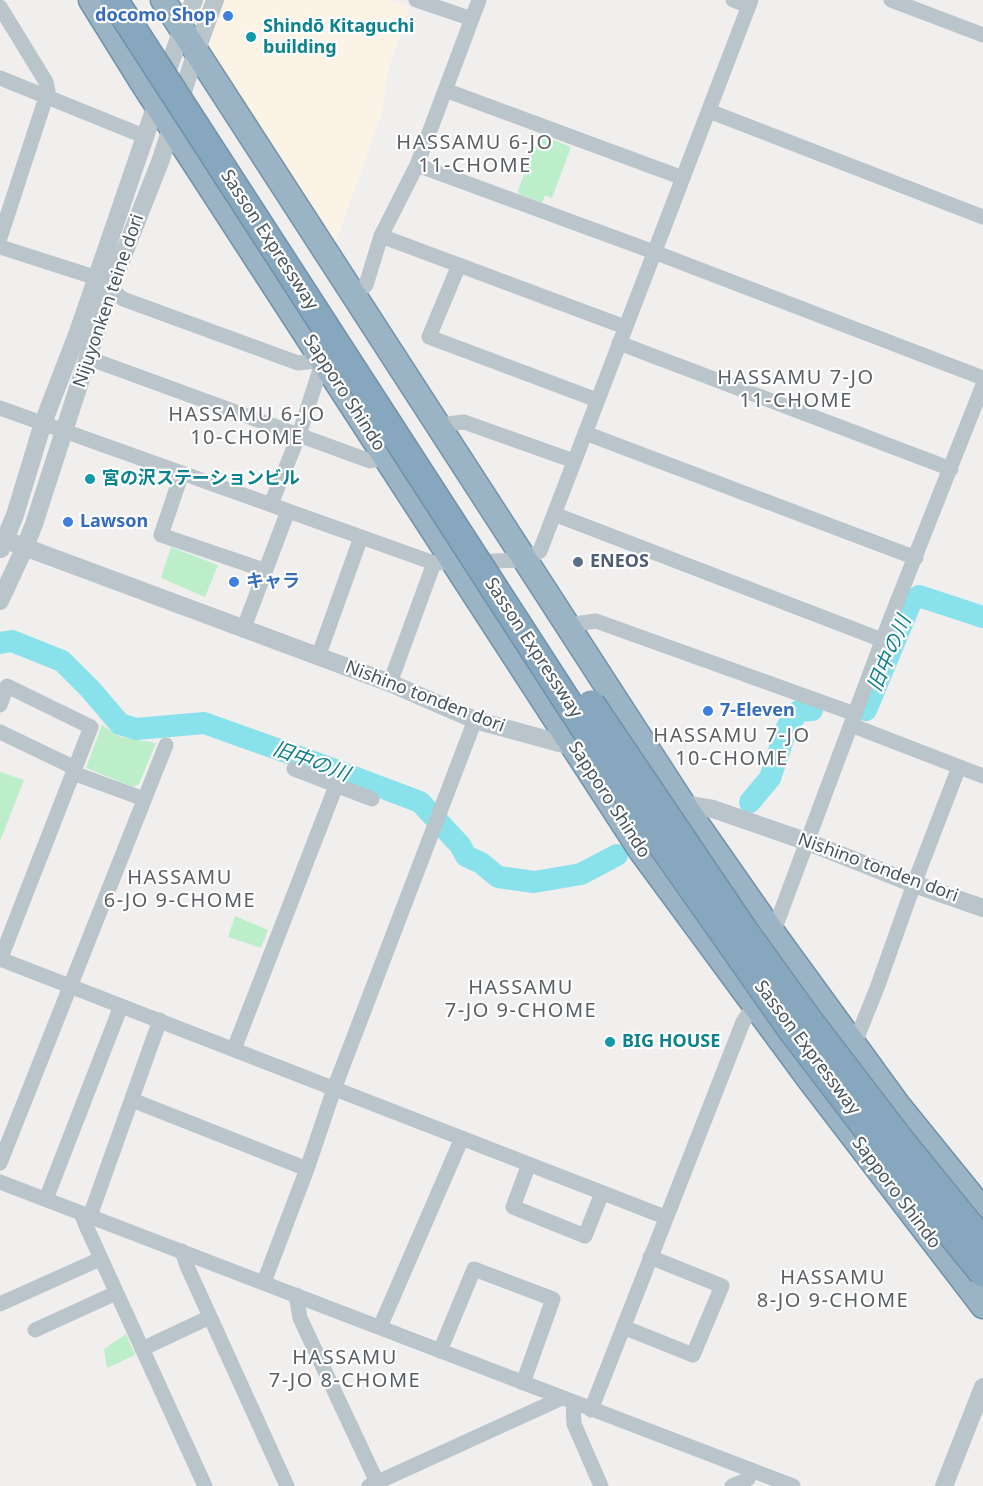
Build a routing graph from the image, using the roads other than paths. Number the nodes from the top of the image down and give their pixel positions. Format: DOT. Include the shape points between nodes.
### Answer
graph roads {
  1 [pos="91,0"];
  2 [pos="114,0"];
  3 [pos="136,0"];
  4 [pos="163,0"];
  5 [pos="194,0"];
  6 [pos="215,0"];
  7 [pos="416,0"];
  8 [pos="479,0"];
  9 [pos="733,0"];
  10 [pos="891,0"];
  11 [pos="750,3"];
  12 [pos="0,7"];
  13 [pos="472,19"];
  14 [pos="182,29"];
  15 [pos="983,35"];
  16 [pos="195,52"];
  17 [pos="0,78"];
  18 [pos="445,90"];
  19 [pos="46,97"];
  20 [pos="157,104"];
  21 [pos="709,111"];
  22 [pos="172,127"];
  23 [pos="146,137"];
  24 [pos="417,165"];
  25 [pos="683,178"];
  26 [pos="983,217"];
  27 [pos="381,236"];
  28 [pos="0,238"];
  29 [pos="0,247"];
  30 [pos="654,252"];
  31 [pos="459,265"];
  32 [pos="103,284"];
  33 [pos="353,294"];
  34 [pos="626,327"];
  35 [pos="619,343"];
  36 [pos="88,358"];
  37 [pos="323,360"];
  38 [pos="983,378"];
  39 [pos="983,386"];
  40 [pos="597,400"];
  41 [pos="0,408"];
  42 [pos="43,423"];
  43 [pos="438,425"];
  44 [pos="64,431"];
  45 [pos="585,433"];
  46 [pos="299,435"];
  47 [pos="386,458"];
  48 [pos="574,460"];
  49 [pos="951,469"];
  50 [pos="182,473"];
  51 [pos="271,504"];
  52 [pos="288,511"];
  53 [pos="554,514"];
  54 [pos="361,537"];
  55 [pos="2,543"];
  56 [pos="25,547"];
  57 [pos="916,558"];
  58 [pos="525,560"];
  59 [pos="444,563"];
  60 [pos="264,570"];
  61 [pos="0,601"];
  62 [pos="568,625"];
  63 [pos="243,630"];
  64 [pos="882,640"];
  65 [pos="318,657"];
  66 [pos="390,683"];
  67 [pos="0,705"];
  68 [pos="475,720"];
  69 [pos="853,720"];
  70 [pos="0,732"];
  71 [pos="166,745"];
  72 [pos="574,746"];
  73 [pos="959,767"];
  74 [pos="294,769"];
  75 [pos="74,770"];
  76 [pos="983,776"];
  77 [pos="336,786"];
  78 [pos="144,799"];
  79 [pos="372,799"];
  80 [pos="683,804"];
  81 [pos="808,842"];
  82 [pos="914,884"];
  83 [pos="983,908"];
  84 [pos="773,933"];
  85 [pos="0,959"];
  86 [pos="70,986"];
  87 [pos="754,1005"];
  88 [pos="121,1006"];
  89 [pos="160,1020"];
  90 [pos="854,1045"];
  91 [pos="234,1049"];
  92 [pos="334,1089"];
  93 [pos="132,1100"];
  94 [pos="462,1138"];
  95 [pos="0,1163"];
  96 [pos="529,1164"];
  97 [pos="307,1169"];
  98 [pos="0,1182"];
  99 [pos="602,1193"];
  100 [pos="46,1199"];
  101 [pos="983,1210"];
  102 [pos="86,1214"];
  103 [pos="665,1217"];
  104 [pos="983,1242"];
  105 [pos="182,1251"];
  106 [pos="650,1257"];
  107 [pos="100,1258"];
  108 [pos="983,1273"];
  109 [pos="264,1282"];
  110 [pos="116,1293"];
  111 [pos="296,1295"];
  112 [pos="0,1304"];
  113 [pos="983,1306"];
  114 [pos="210,1317"];
  115 [pos="380,1326"];
  116 [pos="623,1327"];
  117 [pos="35,1330"];
  118 [pos="142,1349"];
  119 [pos="440,1351"];
  120 [pos="523,1383"];
  121 [pos="983,1388"];
  122 [pos="567,1400"];
  123 [pos="591,1410"];
  124 [pos="752,1470"];
  125 [pos="394,1481"];
  126 [pos="373,1484"];
  127 [pos="205,1486"];
  128 [pos="287,1486"];
  129 [pos="601,1486"];
  130 [pos="732,1486"];
  131 [pos="793,1486"];
  132 [pos="944,1486"];
  1 -- 20 [label="highway, Sapporo Shindo"];
  2 -- 108 [label="highway, Sasson Expressway, bridge" via="640,814 791,1029"];
  3 -- 104 [label="highway, Sasson Expressway, bridge" via="657,804 807,1018"];
  4 -- 14 [label="highway"];
  5 -- 14 [label="street, Nijuyonken teine dori"];
  6 -- 16 [label="street, Nijuyonken teine dori"];
  7 -- 13 [label="street"];
  8 -- 13 [label="street"];
  9 -- 11 [label="street"];
  10 -- 15 [label="street"];
  11 -- 21 [label="street"];
  12 -- 19 [label="street" via="46,82"];
  13 -- 18 [label="street"];
  14 -- 16 [label="highway"];
  14 -- 20 [label="street, Nijuyonken teine dori"];
  16 -- 22 [label="street, Nijuyonken teine dori"];
  16 -- 33 [label="highway"];
  17 -- 19 [label="street"];
  18 -- 24 [label="street"];
  18 -- 25 [label="street"];
  19 -- 23 [label="street"];
  19 -- 28 [label="street"];
  20 -- 22 [label="highway, Sapporo Shindo"];
  20 -- 23 [label="street, Nijuyonken teine dori"];
  21 -- 25 [label="street"];
  21 -- 26 [label="street"];
  22 -- 32 [label="street, Nijuyonken teine dori"];
  22 -- 37 [label="highway, Sapporo Shindo"];
  23 -- 32 [label="street, Nijuyonken teine dori"];
  24 -- 27 [label="street"];
  24 -- 30 [label="street"];
  25 -- 30 [label="street"];
  27 -- 31 [label="street"];
  27 -- 33 [label="street" via="366,285"];
  29 -- 32 [label="street"];
  30 -- 34 [label="street"];
  30 -- 38 [label="street"];
  31 -- 34 [label="street"];
  31 -- 40 [label="street" via="429,337"];
  32 -- 36 [label="street, Nijuyonken teine dori"];
  32 -- 37 [label="street" via="123,299 297,363"];
  32 -- 42 [label="street, Nijuyonken teine dori"];
  33 -- 43 [label="highway"];
  34 -- 35 [label="street"];
  35 -- 40 [label="street"];
  35 -- 49 [label="street"];
  36 -- 44 [label="street, Nijuyonken teine dori"];
  36 -- 46 [label="street"];
  37 -- 46 [label="street"];
  37 -- 47 [label="highway, Sapporo Shindo"];
  39 -- 49 [label="street"];
  40 -- 45 [label="street"];
  41 -- 42 [label="street"];
  42 -- 44 [label="street"];
  42 -- 55 [label="street, Nijuyonken teine dori"];
  43 -- 48 [label="street" via="464,422"];
  43 -- 58 [label="highway"];
  44 -- 50 [label="street"];
  44 -- 56 [label="street, Nijuyonken teine dori"];
  45 -- 48 [label="street"];
  45 -- 57 [label="street"];
  46 -- 47 [label="street" via="370,461"];
  46 -- 51 [label="street"];
  47 -- 59 [label="highway, Sapporo Shindo"];
  48 -- 53 [label="street"];
  49 -- 57 [label="street"];
  50 -- 51 [label="street"];
  50 -- 60 [label="street" via="161,534"];
  51 -- 52 [label="street"];
  52 -- 54 [label="street"];
  52 -- 60 [label="street"];
  53 -- 58 [label="street" via="540,551"];
  53 -- 64 [label="street"];
  54 -- 59 [label="street"];
  54 -- 65 [label="street"];
  55 -- 56 [label="street, Nishino tonden dori"];
  56 -- 61 [label="street, Nijuyonken teine dori"];
  56 -- 63 [label="street, Nishino tonden dori"];
  57 -- 64 [label="street"];
  58 -- 59 [label="street"];
  58 -- 62 [label="highway"];
  59 -- 66 [label="street"];
  59 -- 72 [label="highway, Sapporo Shindo"];
  60 -- 63 [label="street"];
  62 -- 69 [label="street" via="596,621"];
  62 -- 80 [label="highway"];
  63 -- 65 [label="street, Nishino tonden dori"];
  64 -- 69 [label="street"];
  65 -- 66 [label="street, Nishino tonden dori"];
  66 -- 68 [label="street, Nishino tonden dori"];
  67 -- 75 [label="street" via="7,686 91,727"];
  68 -- 72 [label="street, Nishino tonden dori"];
  68 -- 92 [label="street"];
  69 -- 73 [label="street"];
  69 -- 81 [label="street"];
  70 -- 75 [label="street"];
  71 -- 78 [label="street"];
  72 -- 80 [label="street, Nishino tonden dori"];
  72 -- 87 [label="highway, Sapporo Shindo" via="641,851"];
  73 -- 76 [label="street"];
  73 -- 82 [label="street"];
  74 -- 77 [label="street"];
  75 -- 78 [label="street"];
  75 -- 85 [label="street"];
  77 -- 79 [label="street"];
  77 -- 91 [label="street"];
  78 -- 86 [label="street"];
  80 -- 81 [label="street, Nishino tonden dori" via="713,809"];
  80 -- 84 [label="highway"];
  81 -- 82 [label="street, Nishino tonden dori"];
  81 -- 84 [label="street"];
  82 -- 83 [label="street, Nishino tonden dori"];
  82 -- 90 [label="street"];
  84 -- 90 [label="highway"];
  85 -- 86 [label="street"];
  86 -- 88 [label="street"];
  86 -- 95 [label="street"];
  87 -- 103 [label="street" via="743,1022"];
  87 -- 113 [label="highway, Sapporo Shindo"];
  88 -- 89 [label="street"];
  88 -- 100 [label="street"];
  89 -- 91 [label="street"];
  89 -- 93 [label="street"];
  90 -- 101 [label="highway"];
  91 -- 92 [label="street"];
  92 -- 94 [label="street"];
  92 -- 97 [label="street"];
  93 -- 97 [label="street"];
  93 -- 102 [label="street"];
  94 -- 96 [label="street"];
  94 -- 115 [label="street"];
  96 -- 99 [label="street"];
  96 -- 99 [label="street" via="513,1207 585,1236"];
  97 -- 109 [label="street"];
  98 -- 100 [label="street"];
  99 -- 103 [label="street"];
  100 -- 102 [label="street"];
  102 -- 105 [label="street"];
  102 -- 107 [label="street"];
  103 -- 106 [label="street"];
  105 -- 109 [label="street"];
  105 -- 114 [label="street"];
  106 -- 116 [label="street"];
  106 -- 116 [label="street" via="722,1286 693,1355"];
  107 -- 110 [label="street"];
  107 -- 112 [label="street"];
  109 -- 111 [label="street"];
  110 -- 117 [label="street"];
  110 -- 118 [label="street"];
  111 -- 115 [label="street"];
  111 -- 126 [label="street" via="300,1318"];
  114 -- 118 [label="street"];
  114 -- 128 [label="street"];
  115 -- 119 [label="street"];
  116 -- 123 [label="street"];
  118 -- 127 [label="street"];
  119 -- 120 [label="street"];
  119 -- 120 [label="street" via="474,1269 553,1299"];
  120 -- 122 [label="street"];
  121 -- 132 [label="street"];
  122 -- 123 [label="street"];
  122 -- 125 [label="street"];
  122 -- 129 [label="street"];
  123 -- 124 [label="street"];
  124 -- 130 [label="street" via="748,1479"];
  124 -- 131 [label="street"];
  125 -- 126 [label="street"];
}
